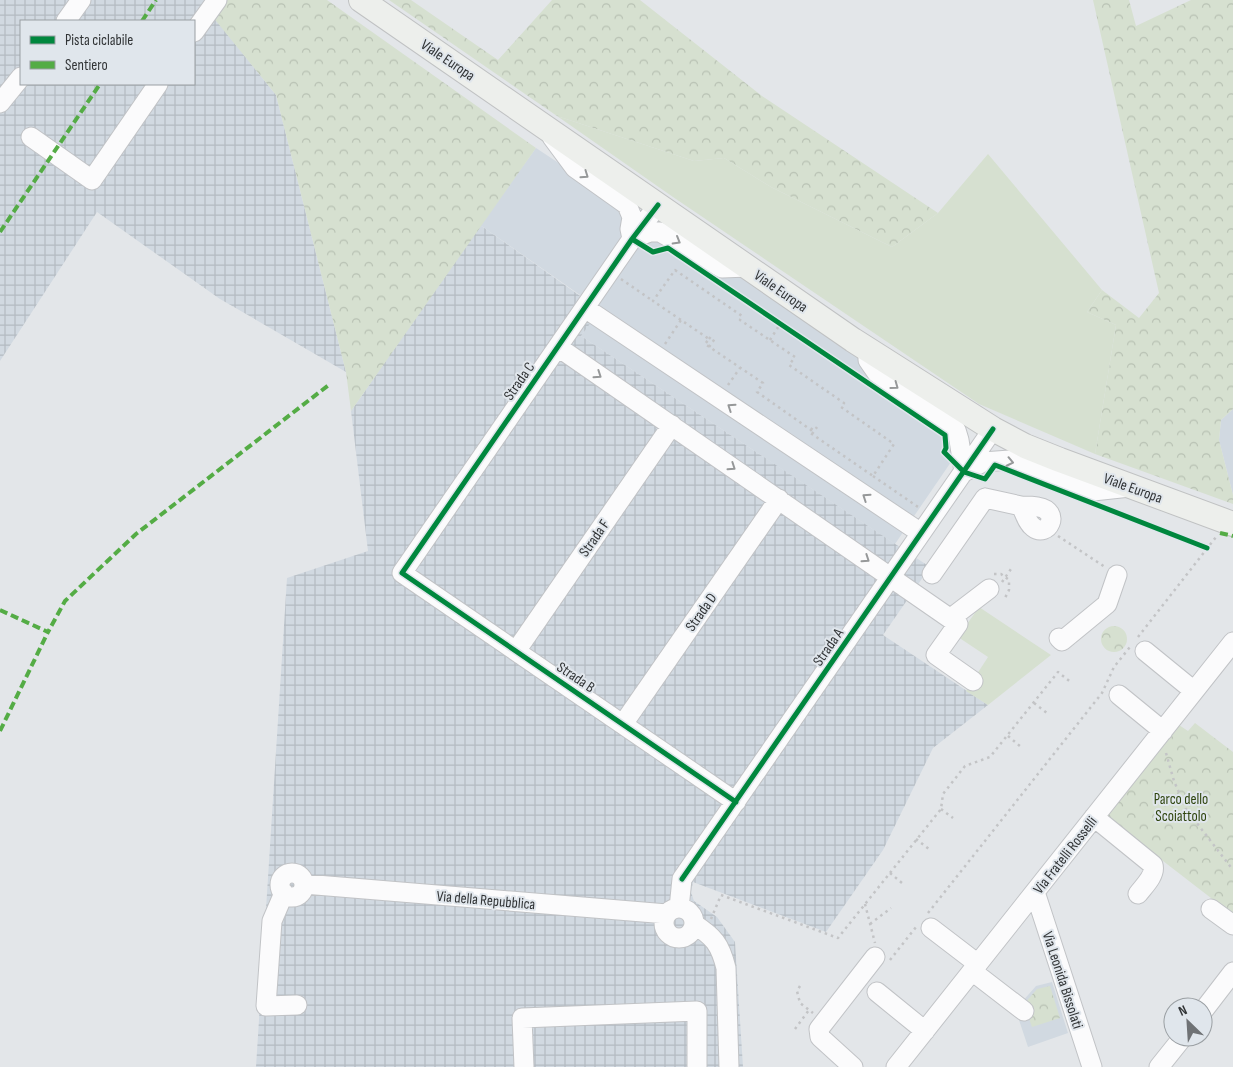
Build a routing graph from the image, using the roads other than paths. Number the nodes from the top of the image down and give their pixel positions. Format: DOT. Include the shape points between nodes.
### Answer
graph roads {
  1 [pos="81,0"];
  2 [pos="216,0"];
  3 [pos="361,0"];
  4 [pos="67,20"];
  5 [pos="195,31"];
  6 [pos="20,78"];
  7 [pos="157,85"];
  8 [pos="0,103"];
  9 [pos="543,125"];
  10 [pos="31,137"];
  11 [pos="654,202"];
  12 [pos="632,239"];
  13 [pos="748,267"];
  14 [pos="585,308"];
  15 [pos="558,347"];
  16 [pos="868,349"];
  17 [pos="672,425"];
  18 [pos="988,426"];
  19 [pos="964,472"];
  20 [pos="1130,487"];
  21 [pos="779,499"];
  22 [pos="1047,528"];
  23 [pos="1226,528"];
  24 [pos="919,536"];
  25 [pos="946,560"];
  26 [pos="402,573"];
  27 [pos="932,574"];
  28 [pos="1117,575"];
  29 [pos="892,576"];
  30 [pos="994,588"];
  31 [pos="951,618"];
  32 [pos="1059,638"];
  33 [pos="1233,642"];
  34 [pos="1139,647"];
  35 [pos="516,651"];
  36 [pos="973,681"];
  37 [pos="1192,694"];
  38 [pos="1119,695"];
  39 [pos="623,724"];
  40 [pos="1161,733"];
  41 [pos="736,802"];
  42 [pos="1094,817"];
  43 [pos="1035,892"];
  44 [pos="1138,894"];
  45 [pos="1211,909"];
  46 [pos="673,911"];
  47 [pos="925,922"];
  48 [pos="1233,925"];
  49 [pos="700,928"];
  50 [pos="882,960"];
  51 [pos="975,967"];
  52 [pos="1233,972"];
  53 [pos="874,997"];
  54 [pos="1213,998"];
  55 [pos="297,1004"];
  56 [pos="1024,1011"];
  57 [pos="922,1035"];
  58 [pos="1175,1047"];
  59 [pos="524,1067"];
  60 [pos="698,1067"];
  61 [pos="730,1067"];
  62 [pos="853,1067"];
  63 [pos="896,1067"];
  64 [pos="1092,1067"];
  65 [pos="1159,1067"];
  1 -- 4 [label="street"];
  2 -- 5 [label="street"];
  3 -- 9 [label="main road, Viale Europa"];
  6 -- 8 [label="street"];
  7 -- 10 [label="street" via="92,180"];
  9 -- 11 [label="main road, Viale Europa"];
  9 -- 12 [label="street, one-way" via="575,168 627,205 632,217"];
  11 -- 12 [label="street, Strada C"];
  11 -- 13 [label="main road, Viale Europa"];
  12 -- 13 [label="street, one-way" via="660,232 722,268"];
  12 -- 14 [label="street, Strada C"];
  13 -- 16 [label="main road, Viale Europa"];
  14 -- 15 [label="street, Strada C"];
  24 -- 14 [label="street, one-way"];
  15 -- 17 [label="street, one-way"];
  15 -- 26 [label="street, Strada C"];
  16 -- 18 [label="main road, Viale Europa"];
  16 -- 19 [label="street, one-way" via="868,360 877,373 956,430"];
  17 -- 21 [label="street, one-way"];
  17 -- 35 [label="street, Strada F"];
  18 -- 19 [label="street, Strada A"];
  18 -- 20 [label="main road, Viale Europa" via="1025,446"];
  19 -- 20 [label="street, one-way" via="983,462 1010,460 1092,491"];
  19 -- 24 [label="street, Strada A"];
  20 -- 23 [label="main road, Viale Europa"];
  21 -- 29 [label="street, one-way"];
  21 -- 39 [label="street, Strada D"];
  22 -- 25 [label="street" via="1042,530 1031,526 1022,506 983,494"];
  24 -- 25 [label="street"];
  24 -- 29 [label="street, Strada A"];
  25 -- 27 [label="street"];
  26 -- 35 [label="street, Strada B"];
  28 -- 32 [label="street" via="1107,604 1062,641"];
  29 -- 31 [label="street"];
  29 -- 41 [label="street, Strada A"];
  30 -- 31 [label="street"];
  31 -- 36 [label="street" via="958,624 936,655"];
  33 -- 37 [label="street, Via Fratelli Rosselli"];
  34 -- 37 [label="street"];
  35 -- 39 [label="street, Strada B"];
  37 -- 40 [label="street, Via Fratelli Rosselli"];
  38 -- 40 [label="street"];
  39 -- 41 [label="street, Strada B"];
  40 -- 42 [label="street, Via Fratelli Rosselli"];
  41 -- 46 [label="street, Strada A" via="682,878"];
  42 -- 43 [label="street, Via Fratelli Rosselli"];
  42 -- 44 [label="street" via="1153,865 1153,874"];
  43 -- 51 [label="street, Via Fratelli Rosselli"];
  43 -- 64 [label="street, Via Leonida Bissolati"];
  45 -- 48 [label="street"];
  46 -- 49 [label="street" via="688,911"];
  46 -- 49 [label="street" via="665,919 668,933 676,938"];
  46 -- 55 [label="street, Via della Repubblica" via="304,884 298,896 290,897 284,893 272,921 266,1006"];
  47 -- 51 [label="street"];
  49 -- 61 [label="street" via="715,940 726,968"];
  50 -- 62 [label="street" via="818,1029 820,1037"];
  51 -- 56 [label="street"];
  51 -- 57 [label="street, Via Fratelli Rosselli"];
  52 -- 54 [label="street"];
  53 -- 57 [label="street"];
  57 -- 63 [label="street, Via Fratelli Rosselli"];
  58 -- 65 [label="street"];
  59 -- 60 [label="street" via="522,1018 697,1011"];
}
